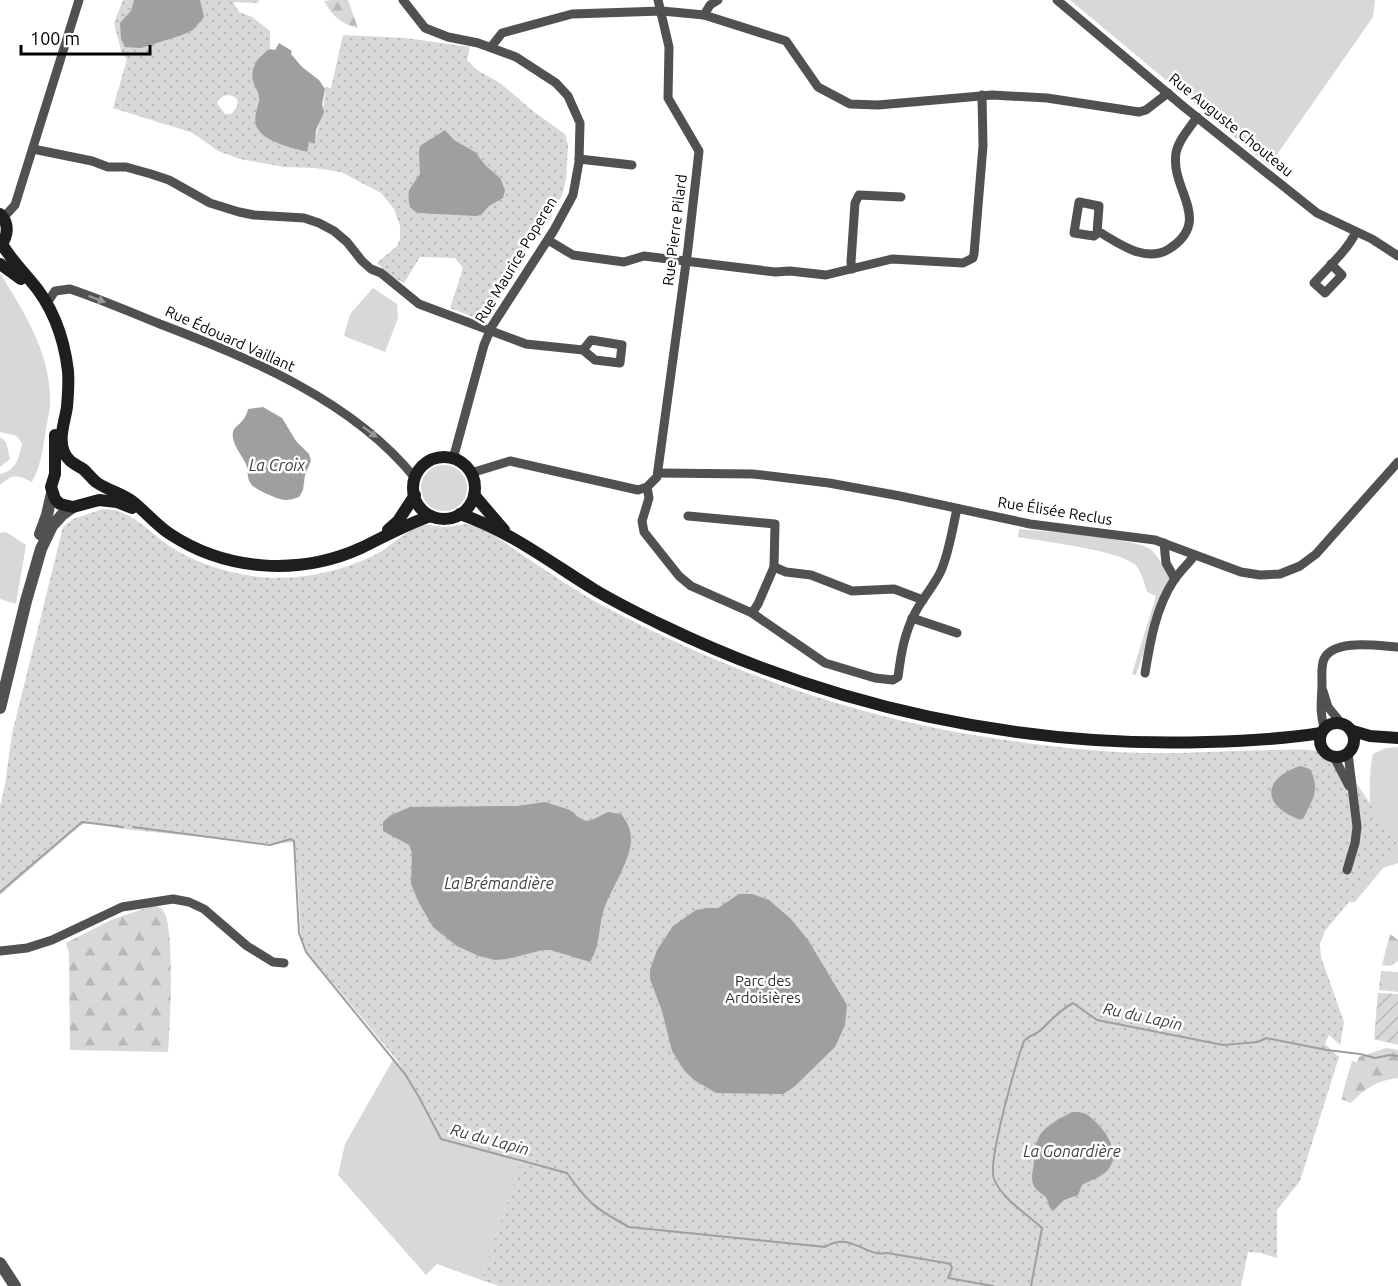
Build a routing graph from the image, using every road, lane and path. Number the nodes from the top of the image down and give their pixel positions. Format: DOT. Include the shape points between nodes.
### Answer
graph roads {
  1 [pos="79,0"];
  2 [pos="658,0"];
  3 [pos="718,0"];
  4 [pos="1057,0"];
  5 [pos="407,1"];
  6 [pos="662,11"];
  7 [pos="704,15"];
  8 [pos="491,47"];
  9 [pos="1168,93"];
  10 [pos="982,95"];
  11 [pos="1197,117"];
  12 [pos="33,149"];
  13 [pos="579,159"];
  14 [pos="632,165"];
  15 [pos="901,197"];
  16 [pos="2,215"];
  17 [pos="1356,232"];
  18 [pos="1097,233"];
  19 [pos="548,240"];
  20 [pos="1,245"];
  21 [pos="1398,256"];
  22 [pos="686,261"];
  23 [pos="0,264"];
  24 [pos="1331,264"];
  25 [pos="852,269"];
  26 [pos="47,303"];
  27 [pos="490,330"];
  28 [pos="583,350"];
  29 [pos="453,459"];
  30 [pos="1398,462"];
  31 [pos="76,466"];
  32 [pos="471,473"];
  33 [pos="658,473"];
  34 [pos="55,474"];
  35 [pos="91,477"];
  36 [pos="416,478"];
  37 [pos="647,487"];
  38 [pos="52,493"];
  39 [pos="414,495"];
  40 [pos="474,495"];
  41 [pos="85,503"];
  42 [pos="73,507"];
  43 [pos="957,509"];
  44 [pos="147,514"];
  45 [pos="460,514"];
  46 [pos="431,516"];
  47 [pos="688,516"];
  48 [pos="382,536"];
  49 [pos="509,536"];
  50 [pos="1164,543"];
  51 [pos="1195,555"];
  52 [pos="774,567"];
  53 [pos="1175,579"];
  54 [pos="923,600"];
  55 [pos="26,601"];
  56 [pos="752,614"];
  57 [pos="912,618"];
  58 [pos="957,633"];
  59 [pos="1398,647"];
  60 [pos="1145,673"];
  61 [pos="1322,686"];
  62 [pos="0,708"];
  63 [pos="1341,723"];
  64 [pos="1323,730"];
  65 [pos="1353,731"];
  66 [pos="1398,738"];
  67 [pos="1264,739"];
  68 [pos="1322,748"];
  69 [pos="1351,750"];
  70 [pos="1334,757"];
  71 [pos="1352,794"];
  72 [pos="1347,870"];
  73 [pos="0,951"];
  74 [pos="284,963"];
  75 [pos="0,1263"];
  76 [pos="15,1286"];
  1 -- 12 [label="street"];
  2 -- 6 [label="street, Rue Pierre Pilard"];
  3 -- 7 [label="street"];
  4 -- 9 [label="street, Rue Auguste Chouteau"];
  5 -- 8 [label="street, Rue Maurice Poperen" via="425,28"];
  6 -- 7 [label="street"];
  6 -- 8 [label="street" via="572,14 502,33"];
  6 -- 22 [label="street, Rue Pierre Pilard" via="669,47 668,98 699,151"];
  7 -- 10 [label="street" via="786,41 818,87 850,104"];
  8 -- 13 [label="street, Rue Maurice Poperen" via="516,57 556,82 568,96 580,123"];
  9 -- 10 [label="street" via="1139,112 1047,98"];
  9 -- 11 [label="street, Rue Auguste Chouteau"];
  10 -- 25 [label="street" via="983,146 973,258 963,263 892,260"];
  11 -- 17 [label="street, Rue Auguste Chouteau" via="1317,213"];
  11 -- 18 [label="street" via="1176,152 1190,222 1185,236 1162,254 1147,254"];
  12 -- 16 [label="street" via="15,205"];
  12 -- 27 [label="street" via="151,174 210,203 239,212 320,223 334,231 366,265 419,304"];
  13 -- 14 [label="street"];
  13 -- 19 [label="street, Rue Maurice Poperen" via="573,195"];
  15 -- 25 [label="street" via="859,195 855,203"];
  16 -- 20 [label="main road" via="7,231"];
  17 -- 21 [label="street, Rue Auguste Chouteau"];
  17 -- 24 [label="street"];
  19 -- 22 [label="street" via="573,255 624,262 644,256"];
  19 -- 27 [label="street, Rue Maurice Poperen"];
  20 -- 26 [label="main road"];
  22 -- 25 [label="street" via="826,275"];
  22 -- 33 [label="street, Rue Pierre Pilard"];
  23 -- 34 [label="main road" via="21,279 38,301 58,349 62,383 54,438"];
  26 -- 31 [label="main road" via="61,338 68,372 62,441 64,451"];
  26 -- 36 [label="street, Rue Édouard Vaillant, one-way" via="55,291 70,289 266,368 374,434"];
  27 -- 28 [label="street" via="526,344"];
  27 -- 29 [label="street, Rue Maurice Poperen"];
  29 -- 32 [label="main road"];
  29 -- 36 [label="main road" via="430,461"];
  30 -- 51 [label="street, Rue Élisée Reclus" via="1316,554 1300,566 1281,574 1260,575"];
  31 -- 34 [label="main road" via="64,467"];
  31 -- 35 [label="main road"];
  32 -- 37 [label="street" via="510,461 634,490"];
  32 -- 40 [label="main road"];
  33 -- 37 [label="street"];
  33 -- 43 [label="street, Rue Élisée Reclus" via="789,477"];
  34 -- 38 [label="main road"];
  35 -- 41 [label="main road" via="92,491"];
  35 -- 44 [label="main road"];
  36 -- 39 [label="main road"];
  37 -- 56 [label="street" via="649,498 643,529 679,576 697,590"];
  38 -- 42 [label="main road" via="60,504"];
  38 -- 55 [label="street" via="35,547"];
  39 -- 46 [label="main road"];
  39 -- 48 [label="main road" via="398,521"];
  40 -- 45 [label="main road"];
  40 -- 49 [label="main road"];
  41 -- 42 [label="main road"];
  41 -- 44 [label="main road" via="117,502"];
  42 -- 55 [label="street" via="46,535"];
  43 -- 50 [label="street, Rue Élisée Reclus"];
  43 -- 54 [label="street" via="944,564"];
  44 -- 48 [label="main road" via="166,532 190,546 249,564 289,566 323,561"];
  45 -- 46 [label="main road" via="445,519"];
  45 -- 49 [label="main road"];
  46 -- 48 [label="main road"];
  47 -- 52 [label="street" via="776,524"];
  49 -- 67 [label="main road" via="597,591 697,642 773,673 859,701 955,722 1073,738 1148,743"];
  50 -- 51 [label="street, Rue Élisée Reclus"];
  50 -- 53 [label="street" via="1166,563"];
  51 -- 53 [label="street"];
  52 -- 54 [label="street" via="811,575 852,591 894,589"];
  52 -- 56 [label="street"];
  53 -- 60 [label="street" via="1161,608"];
  54 -- 57 [label="street"];
  55 -- 62 [label="street"];
  56 -- 57 [label="street" via="825,663 895,680"];
  57 -- 58 [label="street"];
  59 -- 61 [label="street" via="1336,647 1323,660"];
  61 -- 63 [label="street" via="1328,707"];
  61 -- 64 [label="street"];
  63 -- 64 [label="main road" via="1335,722"];
  63 -- 65 [label="main road"];
  64 -- 67 [label="main road"];
  64 -- 68 [label="main road"];
  65 -- 66 [label="main road"];
  65 -- 69 [label="main road"];
  66 -- 69 [label="main road" via="1370,742"];
  67 -- 68 [label="main road"];
  68 -- 70 [label="main road"];
  69 -- 70 [label="main road"];
  69 -- 71 [label="street"];
  70 -- 71 [label="street"];
  71 -- 72 [label="street" via="1357,827"];
  73 -- 74 [label="street" via="52,940 122,907 173,899 204,909 245,945 273,962"];
  75 -- 76 [label="street"];
}
